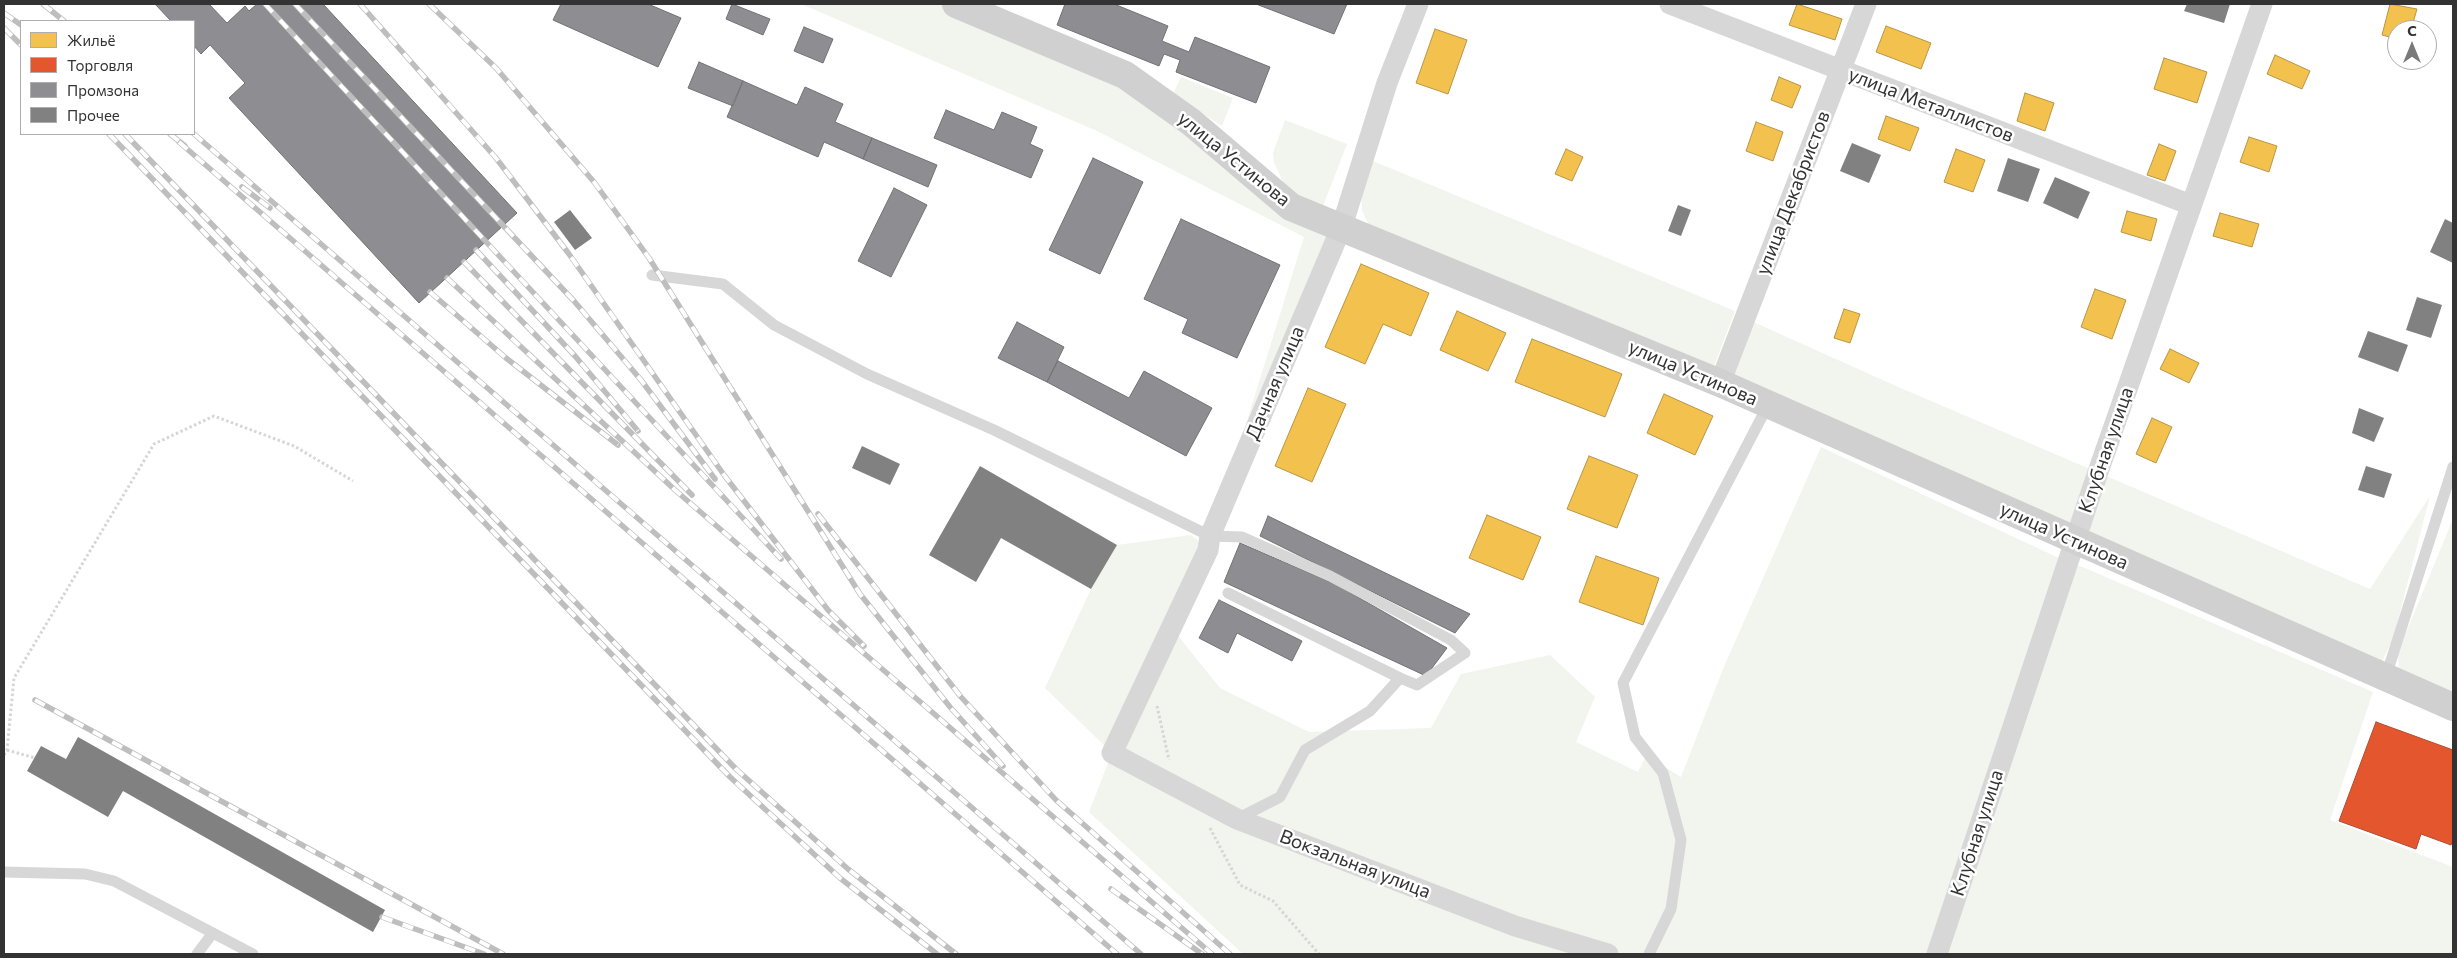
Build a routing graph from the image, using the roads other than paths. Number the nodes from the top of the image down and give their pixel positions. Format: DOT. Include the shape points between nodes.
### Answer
graph roads {
  1 [pos="956,4"];
  2 [pos="1418,4"];
  3 [pos="1670,4"];
  4 [pos="1866,4"];
  5 [pos="2262,4"];
  6 [pos="1840,70"];
  7 [pos="2191,205"];
  8 [pos="1342,226"];
  9 [pos="652,275"];
  10 [pos="1720,383"];
  11 [pos="1768,405"];
  12 [pos="2453,467"];
  13 [pos="1210,536"];
  14 [pos="2074,541"];
  15 [pos="1228,593"];
  16 [pos="2386,676"];
  17 [pos="1400,678"];
  18 [pos="2453,707"];
  19 [pos="1112,753"];
  20 [pos="1237,818"];
  21 [pos="4,872"];
  22 [pos="212,934"];
  23 [pos="197,954"];
  24 [pos="253,954"];
  25 [pos="1608,954"];
  26 [pos="1649,954"];
  27 [pos="1936,954"];
  1 -- 8 [label="street, улица Устинова" via="1125,75 1191,122 1290,207"];
  2 -- 8 [label="street, Дачная улица" via="1387,83"];
  3 -- 6 [label="street, улица Металлистов"];
  4 -- 6 [label="street, улица Декабристов"];
  5 -- 7 [label="street, Клубная улица"];
  6 -- 7 [label="street, улица Металлистов"];
  6 -- 10 [label="street, улица Декабристов"];
  7 -- 14 [label="street, Клубная улица"];
  8 -- 10 [label="street, улица Устинова"];
  8 -- 13 [label="street, Дачная улица"];
  9 -- 13 [label="lane" via="723,284 774,326 867,374 994,430"];
  10 -- 11 [label="street, улица Устинова"];
  11 -- 14 [label="street, улица Устинова"];
  11 -- 26 [label="lane" via="1623,683 1635,737 1663,773 1681,840 1671,909"];
  12 -- 16 [label="lane"];
  13 -- 17 [label="lane" via="1242,537 1330,576 1451,640 1465,653 1417,685"];
  13 -- 19 [label="street, Дачная улица" via="1208,550"];
  14 -- 16 [label="street, улица Устинова"];
  14 -- 27 [label="street, Клубная улица"];
  15 -- 17 [label="lane"];
  16 -- 18 [label="street, улица Устинова"];
  17 -- 20 [label="lane" via="1370,711 1305,750 1280,797"];
  19 -- 20 [label="street, Вокзальная улица"];
  20 -- 25 [label="street, Вокзальная улица" via="1515,926"];
  21 -- 22 [label="lane" via="84,874 114,881"];
  22 -- 23 [label="lane"];
  22 -- 24 [label="lane"];
}
